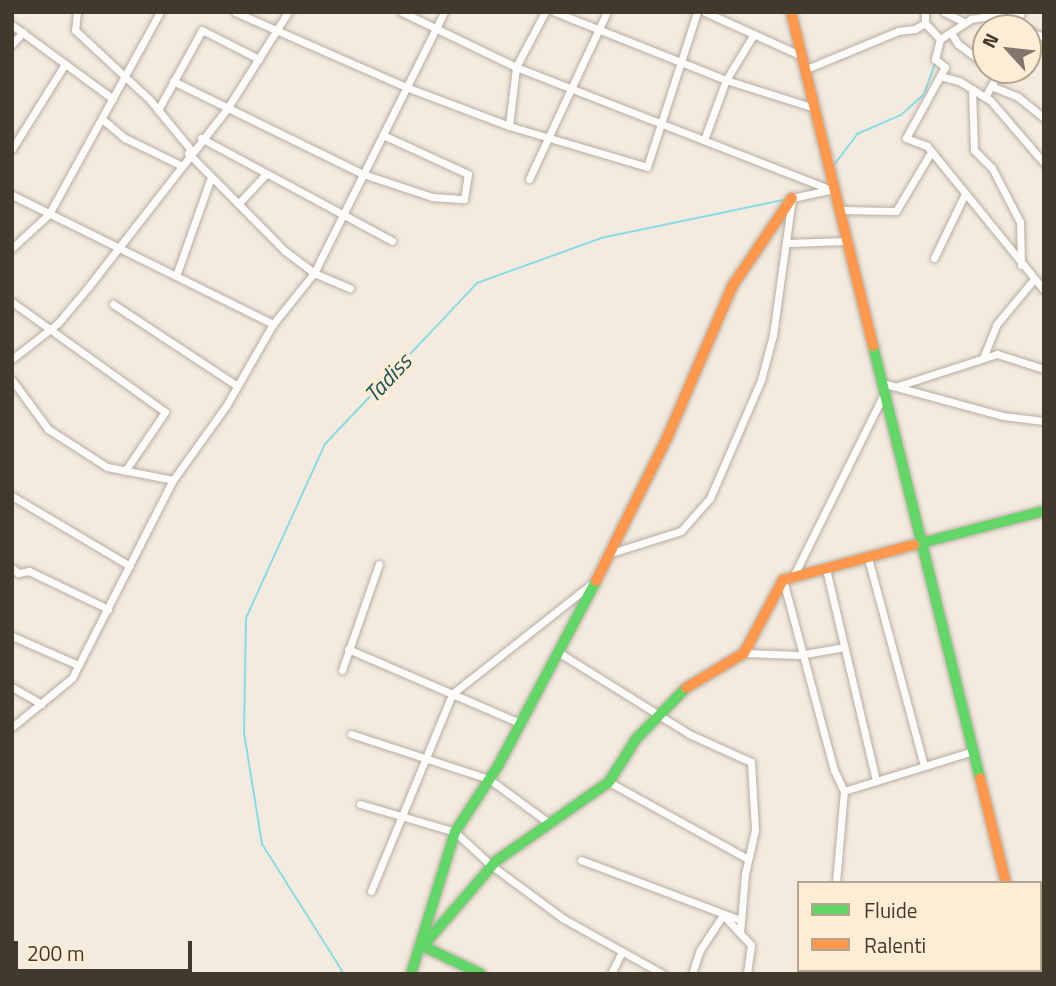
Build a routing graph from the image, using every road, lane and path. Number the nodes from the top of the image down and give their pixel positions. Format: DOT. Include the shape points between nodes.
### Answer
graph roads {
  1 [pos="77,12"];
  2 [pos="160,12"];
  3 [pos="235,12"];
  4 [pos="288,12"];
  5 [pos="402,12"];
  6 [pos="444,12"];
  7 [pos="545,12"];
  8 [pos="555,12"];
  9 [pos="607,12"];
  10 [pos="697,12"];
  11 [pos="705,12"];
  12 [pos="791,12"];
  13 [pos="925,12"];
  14 [pos="944,12"];
  15 [pos="972,20"];
  16 [pos="964,22"];
  17 [pos="925,23"];
  18 [pos="12,24"];
  19 [pos="435,29"];
  20 [pos="596,30"];
  21 [pos="278,31"];
  22 [pos="23,33"];
  23 [pos="951,33"];
  24 [pos="754,34"];
  25 [pos="940,39"];
  26 [pos="12,44"];
  27 [pos="972,54"];
  28 [pos="800,55"];
  29 [pos="259,59"];
  30 [pos="680,61"];
  31 [pos="65,64"];
  32 [pos="516,67"];
  33 [pos="804,70"];
  34 [pos="123,75"];
  35 [pos="940,76"];
  36 [pos="726,80"];
  37 [pos="173,81"];
  38 [pos="991,86"];
  39 [pos="406,87"];
  40 [pos="568,88"];
  41 [pos="972,89"];
  42 [pos="985,97"];
  43 [pos="113,99"];
  44 [pos="816,108"];
  45 [pos="226,109"];
  46 [pos="158,110"];
  47 [pos="1044,118"];
  48 [pos="102,119"];
  49 [pos="659,123"];
  50 [pos="509,126"];
  51 [pos="383,135"];
  52 [pos="201,138"];
  53 [pos="547,138"];
  54 [pos="704,140"];
  55 [pos="12,149"];
  56 [pos="190,152"];
  57 [pos="931,152"];
  58 [pos="1044,163"];
  59 [pos="180,164"];
  60 [pos="363,174"];
  61 [pos="265,175"];
  62 [pos="211,177"];
  63 [pos="529,178"];
  64 [pos="833,190"];
  65 [pos="965,194"];
  66 [pos="12,195"];
  67 [pos="792,198"];
  68 [pos="238,204"];
  69 [pos="839,210"];
  70 [pos="48,214"];
  71 [pos="341,216"];
  72 [pos="393,241"];
  73 [pos="847,242"];
  74 [pos="787,243"];
  75 [pos="116,247"];
  76 [pos="12,248"];
  77 [pos="934,258"];
  78 [pos="1021,265"];
  79 [pos="314,272"];
  80 [pos="176,276"];
  81 [pos="1034,279"];
  82 [pos="350,288"];
  83 [pos="1044,290"];
  84 [pos="12,302"];
  85 [pos="113,304"];
  86 [pos="273,324"];
  87 [pos="50,330"];
  88 [pos="984,358"];
  89 [pos="12,359"];
  90 [pos="1044,369"];
  91 [pos="12,380"];
  92 [pos="881,382"];
  93 [pos="236,385"];
  94 [pos="897,387"];
  95 [pos="884,394"];
  96 [pos="1044,421"];
  97 [pos="125,471"];
  98 [pos="173,480"];
  99 [pos="12,496"];
  100 [pos="1044,512"];
  101 [pos="920,544"];
  102 [pos="611,553"];
  103 [pos="868,558"];
  104 [pos="379,564"];
  105 [pos="130,566"];
  106 [pos="12,568"];
  107 [pos="826,569"];
  108 [pos="788,579"];
  109 [pos="596,580"];
  110 [pos="108,609"];
  111 [pos="12,636"];
  112 [pos="844,647"];
  113 [pos="348,649"];
  114 [pos="558,652"];
  115 [pos="744,653"];
  116 [pos="803,655"];
  117 [pos="78,665"];
  118 [pos="342,670"];
  119 [pos="12,687"];
  120 [pos="452,694"];
  121 [pos="41,704"];
  122 [pos="660,712"];
  123 [pos="520,723"];
  124 [pos="12,727"];
  125 [pos="351,734"];
  126 [pos="973,751"];
  127 [pos="426,759"];
  128 [pos="924,766"];
  129 [pos="489,779"];
  130 [pos="876,781"];
  131 [pos="609,782"];
  132 [pos="844,792"];
  133 [pos="360,804"];
  134 [pos="401,816"];
  135 [pos="549,823"];
  136 [pos="455,832"];
  137 [pos="748,859"];
  138 [pos="581,860"];
  139 [pos="492,866"];
  140 [pos="836,881"];
  141 [pos="1006,881"];
  142 [pos="371,891"];
  143 [pos="723,915"];
  144 [pos="741,920"];
  145 [pos="740,933"];
  146 [pos="423,946"];
  147 [pos="622,951"];
  148 [pos="411,974"];
  149 [pos="481,974"];
  150 [pos="611,974"];
  151 [pos="663,974"];
  152 [pos="692,974"];
  153 [pos="747,974"];
  1 -- 34 [label="street" via="75,30"];
  2 -- 34 [label="street"];
  3 -- 21 [label="street"];
  4 -- 21 [label="street"];
  5 -- 19 [label="street"];
  6 -- 19 [label="street"];
  7 -- 32 [label="street"];
  8 -- 20 [label="street"];
  9 -- 20 [label="street"];
  10 -- 30 [label="street"];
  11 -- 24 [label="street"];
  12 -- 28 [label="street"];
  13 -- 17 [label="street"];
  14 -- 16 [label="street"];
  15 -- 16 [label="street"];
  16 -- 23 [label="street"];
  17 -- 25 [label="street"];
  17 -- 33 [label="street"];
  18 -- 22 [label="street"];
  19 -- 32 [label="street"];
  19 -- 39 [label="street"];
  20 -- 30 [label="street"];
  20 -- 40 [label="street"];
  21 -- 29 [label="street"];
  21 -- 39 [label="street"];
  22 -- 26 [label="street"];
  22 -- 31 [label="street"];
  23 -- 25 [label="street"];
  23 -- 27 [label="street"];
  24 -- 28 [label="street"];
  24 -- 36 [label="street"];
  25 -- 35 [label="street" via="934,59 945,67"];
  28 -- 33 [label="street"];
  29 -- 37 [label="street" via="202,30"];
  29 -- 45 [label="street"];
  30 -- 36 [label="street"];
  30 -- 49 [label="street"];
  31 -- 43 [label="street"];
  31 -- 55 [label="street"];
  32 -- 40 [label="street"];
  32 -- 50 [label="street"];
  33 -- 44 [label="street"];
  34 -- 43 [label="street"];
  34 -- 46 [label="street"];
  35 -- 41 [label="street"];
  35 -- 57 [label="street" via="906,138"];
  36 -- 44 [label="street"];
  36 -- 54 [label="street"];
  37 -- 45 [label="street"];
  37 -- 46 [label="street"];
  38 -- 42 [label="street"];
  38 -- 47 [label="street" via="1018,97"];
  39 -- 50 [label="street"];
  39 -- 51 [label="street"];
  40 -- 49 [label="street"];
  40 -- 53 [label="street"];
  41 -- 42 [label="street"];
  41 -- 78 [label="street" via="974,150 992,168 1020,222"];
  42 -- 58 [label="street" via="1014,123"];
  43 -- 48 [label="street"];
  44 -- 64 [label="street"];
  45 -- 52 [label="street"];
  45 -- 60 [label="street"];
  46 -- 56 [label="street"];
  48 -- 59 [label="street" via="125,138"];
  48 -- 70 [label="street"];
  49 -- 53 [label="street" via="648,167"];
  49 -- 54 [label="street"];
  50 -- 53 [label="street"];
  51 -- 60 [label="street"];
  51 -- 60 [label="street" via="468,174 464,200 432,197"];
  52 -- 56 [label="street"];
  52 -- 61 [label="street"];
  53 -- 63 [label="street"];
  54 -- 64 [label="street"];
  56 -- 59 [label="street"];
  56 -- 62 [label="street"];
  57 -- 65 [label="street"];
  57 -- 69 [label="street" via="895,211"];
  59 -- 75 [label="street"];
  60 -- 71 [label="street"];
  61 -- 68 [label="street"];
  61 -- 71 [label="street"];
  62 -- 68 [label="street"];
  62 -- 80 [label="street"];
  64 -- 67 [label="street"];
  64 -- 69 [label="street"];
  65 -- 77 [label="street"];
  65 -- 78 [label="street"];
  66 -- 70 [label="street"];
  67 -- 74 [label="street"];
  67 -- 102 [label="street" via="733,285"];
  68 -- 79 [label="street" via="285,251"];
  69 -- 73 [label="street"];
  70 -- 75 [label="street"];
  70 -- 76 [label="street"];
  71 -- 72 [label="street"];
  71 -- 79 [label="street"];
  73 -- 74 [label="street"];
  73 -- 92 [label="street"];
  74 -- 102 [label="street" via="761,380 710,498 681,531"];
  75 -- 80 [label="street"];
  75 -- 87 [label="street"];
  78 -- 81 [label="street"];
  79 -- 82 [label="street"];
  79 -- 86 [label="street"];
  80 -- 86 [label="street"];
  81 -- 83 [label="street"];
  81 -- 88 [label="street" via="996,325"];
  84 -- 87 [label="street"];
  85 -- 93 [label="street"];
  86 -- 93 [label="street"];
  87 -- 89 [label="street"];
  87 -- 97 [label="street" via="165,412"];
  88 -- 90 [label="street" via="997,354"];
  88 -- 94 [label="street"];
  91 -- 97 [label="street" via="48,429 107,467"];
  92 -- 94 [label="street"];
  92 -- 95 [label="street"];
  93 -- 98 [label="street"];
  94 -- 96 [label="street" via="1003,416"];
  95 -- 101 [label="street"];
  95 -- 108 [label="street"];
  97 -- 98 [label="street"];
  98 -- 105 [label="street"];
  99 -- 105 [label="street"];
  100 -- 101 [label="street"];
  101 -- 103 [label="street"];
  101 -- 126 [label="street"];
  102 -- 109 [label="street"];
  103 -- 107 [label="street"];
  103 -- 128 [label="street"];
  104 -- 113 [label="street"];
  105 -- 110 [label="street"];
  106 -- 110 [label="street" via="18,573 29,571"];
  107 -- 108 [label="street"];
  107 -- 112 [label="street"];
  108 -- 115 [label="street"];
  108 -- 116 [label="street"];
  109 -- 114 [label="street"];
  109 -- 120 [label="street"];
  110 -- 117 [label="street"];
  111 -- 117 [label="street"];
  112 -- 116 [label="street"];
  112 -- 130 [label="street"];
  113 -- 118 [label="street"];
  113 -- 120 [label="street"];
  114 -- 122 [label="street"];
  114 -- 123 [label="street"];
  115 -- 116 [label="street"];
  115 -- 122 [label="street" via="692,683"];
  116 -- 132 [label="street"];
  117 -- 121 [label="street" via="72,678"];
  119 -- 121 [label="street"];
  120 -- 123 [label="street"];
  120 -- 127 [label="street"];
  121 -- 124 [label="street"];
  122 -- 131 [label="street"];
  122 -- 137 [label="street" via="689,734 751,762 755,830"];
  123 -- 129 [label="street"];
  125 -- 127 [label="street"];
  126 -- 128 [label="street"];
  126 -- 141 [label="street"];
  127 -- 129 [label="street"];
  127 -- 134 [label="street"];
  128 -- 130 [label="street"];
  129 -- 135 [label="street"];
  129 -- 136 [label="street"];
  130 -- 132 [label="street"];
  131 -- 135 [label="street"];
  131 -- 137 [label="street"];
  132 -- 140 [label="street"];
  133 -- 134 [label="street"];
  134 -- 136 [label="street"];
  134 -- 142 [label="street"];
  135 -- 139 [label="street"];
  136 -- 139 [label="street"];
  136 -- 146 [label="street"];
  137 -- 144 [label="street"];
  138 -- 143 [label="street"];
  139 -- 146 [label="street"];
  139 -- 147 [label="street" via="565,919"];
  143 -- 144 [label="street"];
  143 -- 145 [label="street"];
  143 -- 152 [label="street" via="700,950"];
  144 -- 145 [label="street"];
  145 -- 153 [label="street" via="751,945"];
  146 -- 148 [label="street"];
  146 -- 149 [label="street"];
  147 -- 150 [label="street"];
  147 -- 151 [label="street"];
}
